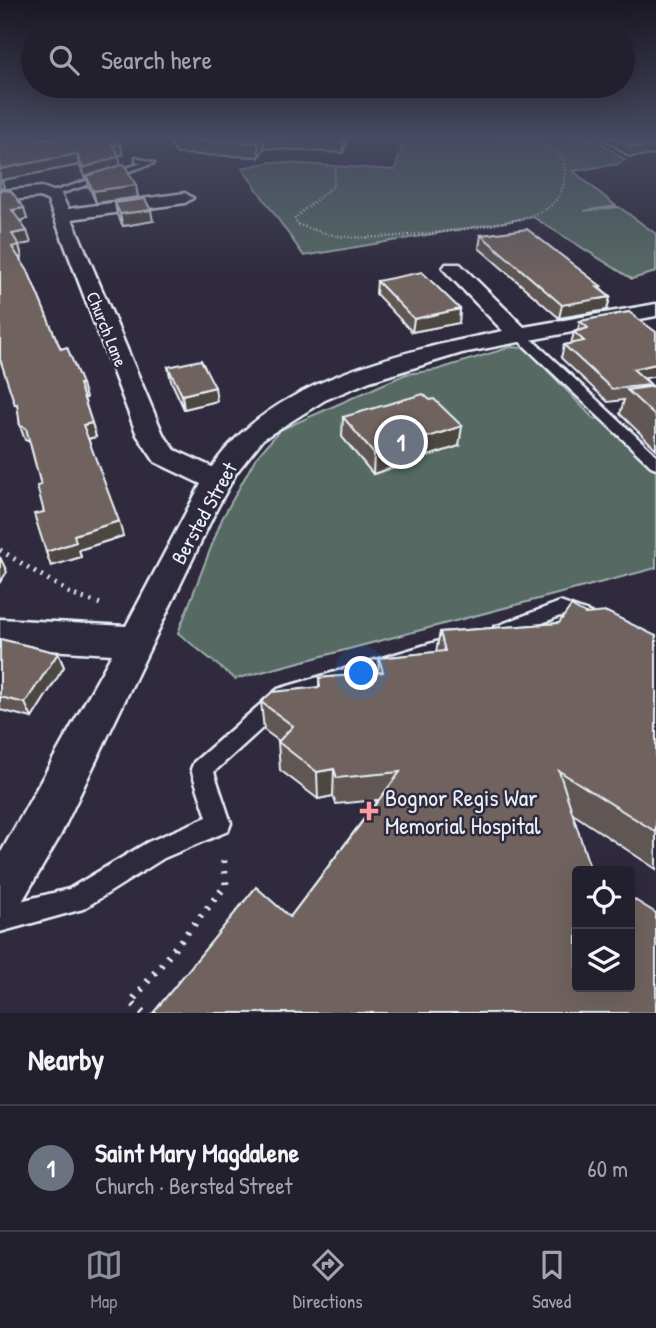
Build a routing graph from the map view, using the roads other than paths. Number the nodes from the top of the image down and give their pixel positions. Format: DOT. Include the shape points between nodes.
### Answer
graph roads {
  1 [pos="78,185"];
  2 [pos="50,194"];
  3 [pos="0,196"];
  4 [pos="185,198"];
  5 [pos="62,215"];
  6 [pos="453,268"];
  7 [pos="656,310"];
  8 [pos="521,336"];
  9 [pos="656,463"];
  10 [pos="218,481"];
  11 [pos="608,627"];
  12 [pos="141,632"];
  13 [pos="0,633"];
  14 [pos="0,896"];
  15 [pos="0,919"];
  1 -- 2 [label="lane"];
  2 -- 3 [label="street"];
  2 -- 5 [label="street, Church Lane"];
  4 -- 5 [label="street"];
  5 -- 10 [label="street, Church Lane" via="150,435 164,456"];
  6 -- 8 [label="street"];
  7 -- 8 [label="street, Bersted Street"];
  8 -- 9 [label="lane" via="609,409"];
  8 -- 10 [label="street, Bersted Street" via="419,358 346,381 294,406 251,436"];
  10 -- 12 [label="street, Bersted Street"];
  11 -- 15 [label="lane" via="560,609 508,631 402,657 285,695 202,769 220,823 156,849 74,900"];
  12 -- 13 [label="street"];
  12 -- 14 [label="street, Bersted Street"];
}
